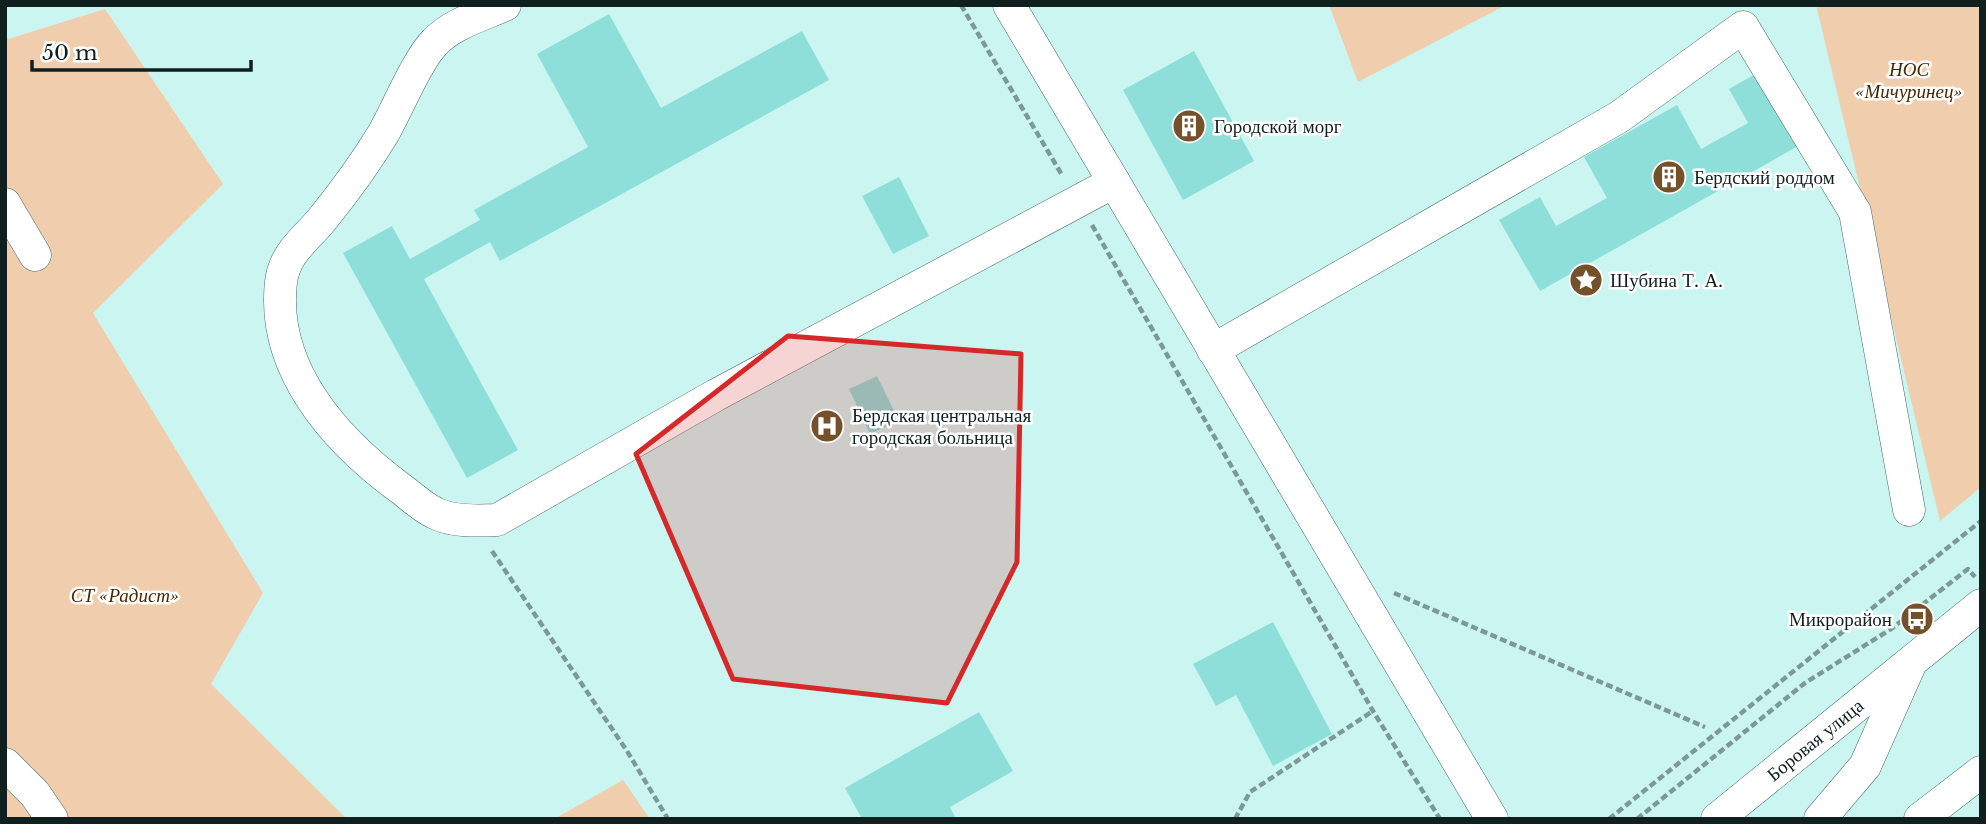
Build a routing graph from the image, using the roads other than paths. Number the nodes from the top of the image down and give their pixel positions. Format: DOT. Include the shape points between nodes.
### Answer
graph roads {
  1 [pos="505,5"];
  2 [pos="1009,5"];
  3 [pos="1744,16"];
  4 [pos="1114,182"];
  5 [pos="5,204"];
  6 [pos="35,255"];
  7 [pos="1213,350"];
  8 [pos="1909,510"];
  9 [pos="1981,605"];
  10 [pos="1912,660"];
  11 [pos="5,764"];
  12 [pos="1981,772"];
  13 [pos="52,819"];
  14 [pos="1492,819"];
  15 [pos="1717,819"];
  16 [pos="1820,819"];
  17 [pos="1920,819"];
  1 -- 4 [label="street" via="446,31 432,45 382,136 324,218 288,256 282,280 287,343 305,391 347,444 436,514 497,520 716,395"];
  2 -- 4 [label="street"];
  3 -- 7 [label="street" via="1619,117"];
  3 -- 8 [label="street" via="1855,212"];
  4 -- 7 [label="street"];
  5 -- 6 [label="street"];
  7 -- 14 [label="street"];
  9 -- 10 [label="street, Боровая улица"];
  10 -- 15 [label="street, Боровая улица"];
  10 -- 16 [label="street, Боровая улица" via="1865,766"];
  11 -- 13 [label="street"];
  12 -- 17 [label="street"];
}
